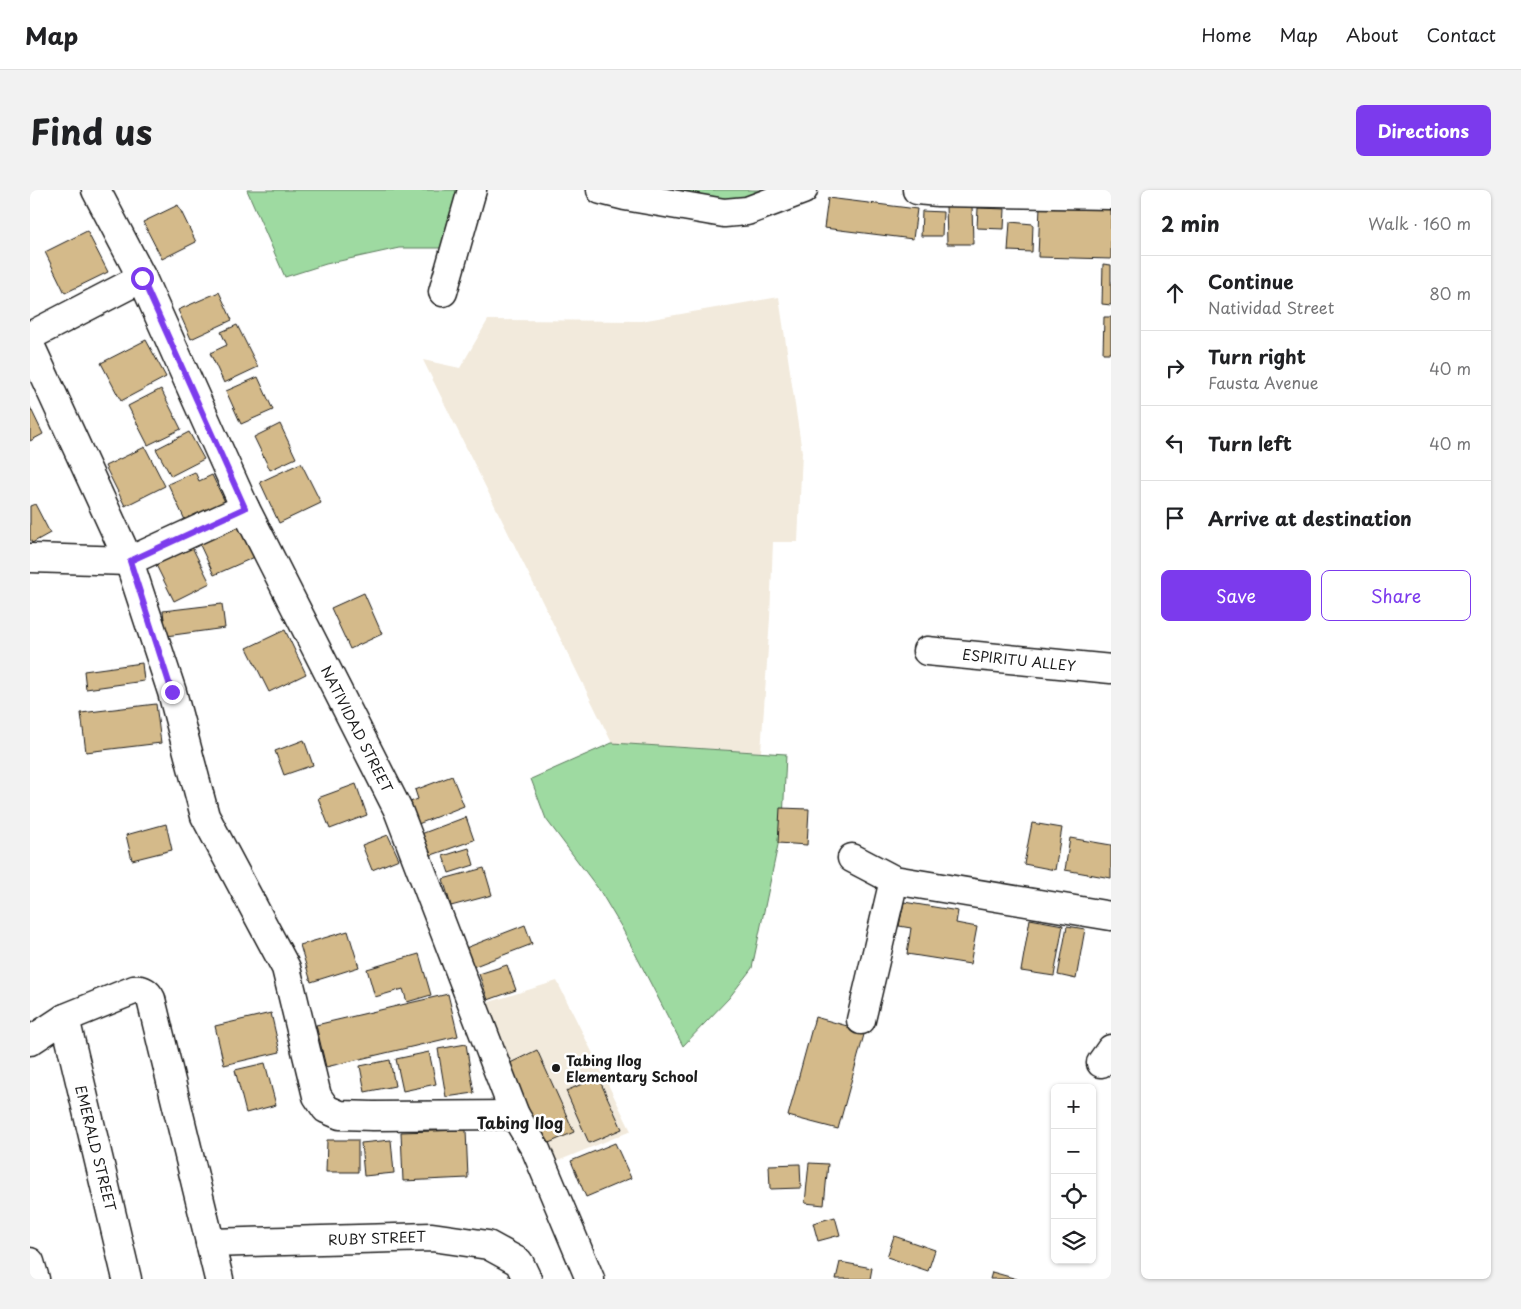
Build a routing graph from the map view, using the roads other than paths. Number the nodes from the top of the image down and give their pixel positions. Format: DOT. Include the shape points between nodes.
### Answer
graph roads {
  1 [pos="96,190"];
  2 [pos="472,190"];
  3 [pos="601,190"];
  4 [pos="802,190"];
  5 [pos="931,191"];
  6 [pos="1111,195"];
  7 [pos="142,278"];
  8 [pos="444,292"];
  9 [pos="30,336"];
  10 [pos="30,345"];
  11 [pos="245,508"];
  12 [pos="30,558"];
  13 [pos="130,561"];
  14 [pos="927,651"];
  15 [pos="1111,669"];
  16 [pos="852,858"];
  17 [pos="894,880"];
  18 [pos="1111,916"];
  19 [pos="65,1018"];
  20 [pos="861,1020"];
  21 [pos="30,1041"];
  22 [pos="515,1115"];
  23 [pos="210,1243"];
  24 [pos="30,1262"];
  25 [pos="35,1279"];
  26 [pos="128,1279"];
  27 [pos="219,1279"];
  28 [pos="527,1279"];
  29 [pos="590,1279"];
  1 -- 7 [label="street, NATIVIDAD STREET"];
  2 -- 8 [label="street"];
  3 -- 4 [label="street" via="724,213 747,211"];
  5 -- 6 [label="street"];
  7 -- 9 [label="street"];
  7 -- 11 [label="street, NATIVIDAD STREET"];
  10 -- 13 [label="street"];
  11 -- 13 [label="street"];
  11 -- 22 [label="street, NATIVIDAD STREET" via="398,810"];
  12 -- 13 [label="street"];
  13 -- 22 [label="street" via="172,692 205,816 286,968 317,1096 326,1109 340,1115"];
  14 -- 15 [label="street, ESPIRITU ALLEY"];
  16 -- 17 [label="street"];
  17 -- 18 [label="street"];
  17 -- 20 [label="street"];
  19 -- 21 [label="street"];
  19 -- 23 [label="street" via="134,990 141,989 152,999"];
  19 -- 26 [label="street, EMERALD STREET"];
  22 -- 29 [label="street, NATIVIDAD STREET" via="536,1150"];
  23 -- 27 [label="street"];
  23 -- 28 [label="street, RUBY STREET" via="432,1237 488,1245 519,1262"];
  24 -- 25 [label="street"];
}
